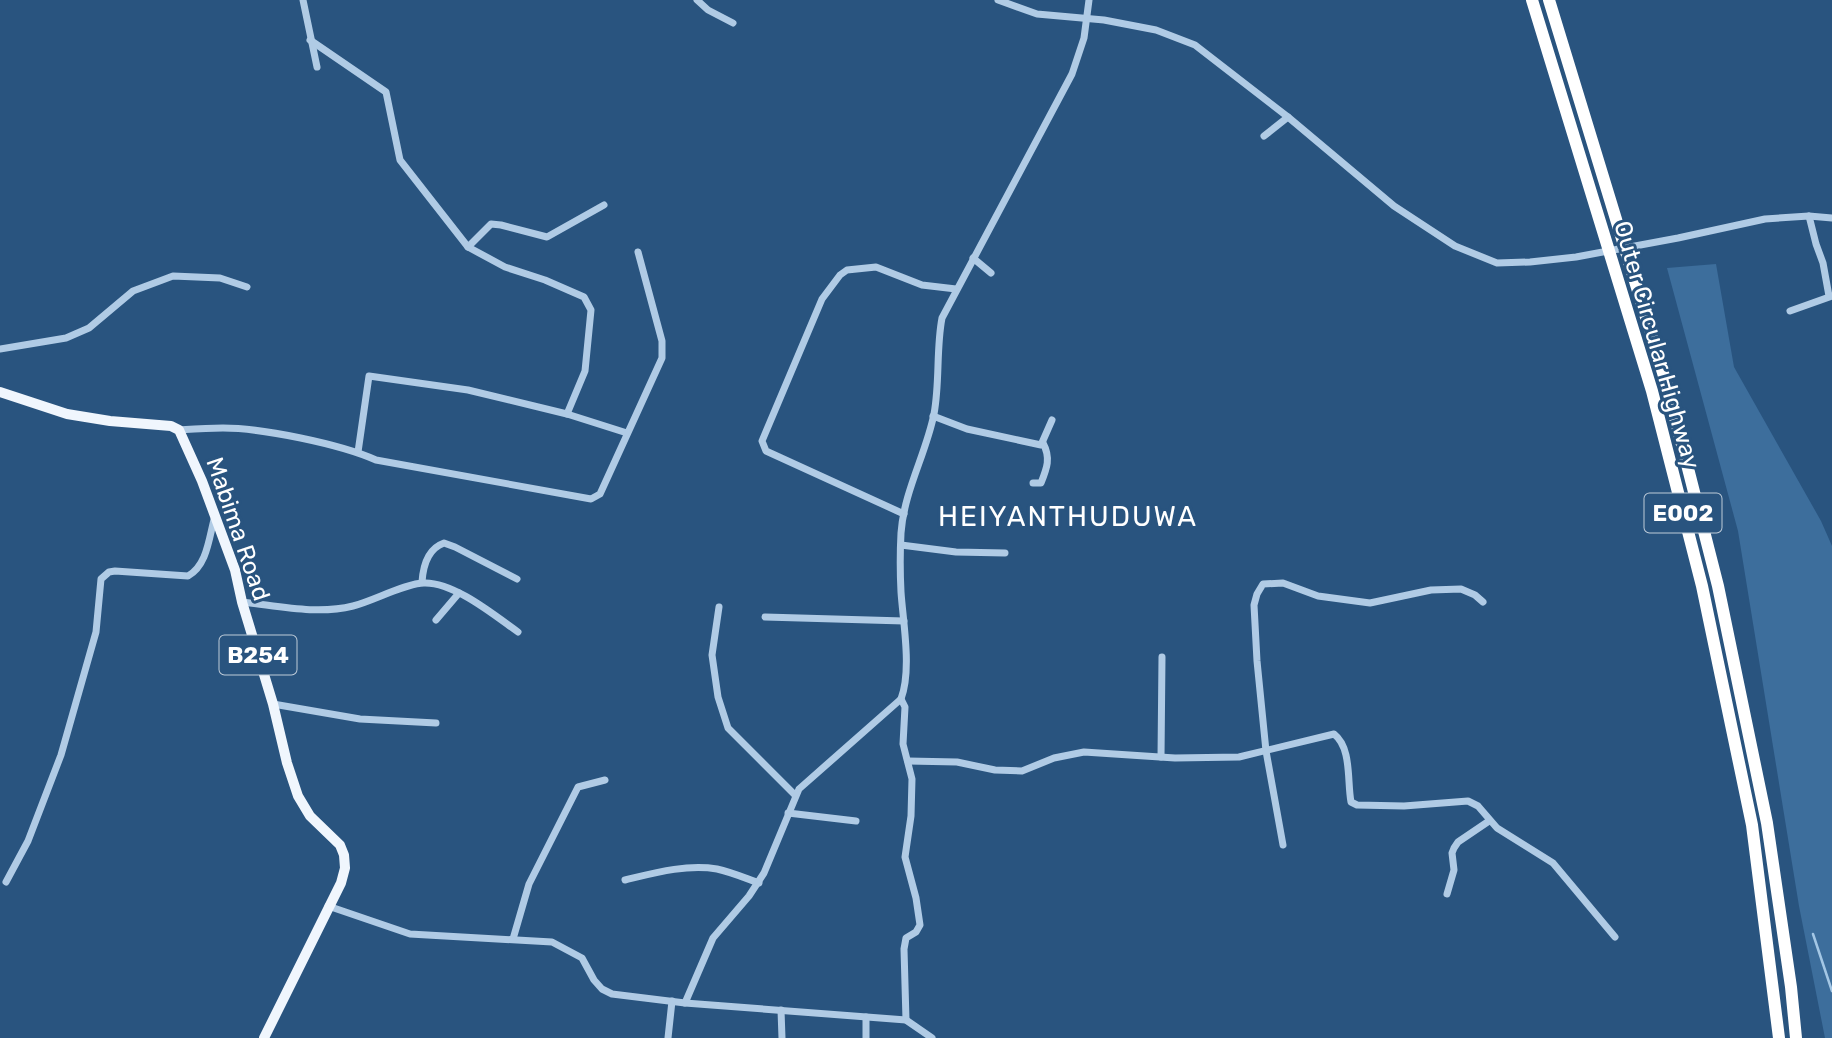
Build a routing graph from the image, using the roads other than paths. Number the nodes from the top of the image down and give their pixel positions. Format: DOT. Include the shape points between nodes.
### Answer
graph roads {
  1 [pos="303,0"];
  2 [pos="697,0"];
  3 [pos="998,0"];
  4 [pos="1089,0"];
  5 [pos="1532,0"];
  6 [pos="1549,0"];
  7 [pos="1087,19"];
  8 [pos="733,23"];
  9 [pos="310,40"];
  10 [pos="317,67"];
  11 [pos="1288,117"];
  12 [pos="1264,136"];
  13 [pos="604,205"];
  14 [pos="1809,216"];
  15 [pos="1832,218"];
  16 [pos="468,247"];
  17 [pos="638,252"];
  18 [pos="973,258"];
  19 [pos="991,273"];
  20 [pos="247,287"];
  21 [pos="956,289"];
  22 [pos="1831,296"];
  23 [pos="1790,311"];
  24 [pos="0,349"];
  25 [pos="0,392"];
  26 [pos="567,414"];
  27 [pos="933,416"];
  28 [pos="1052,420"];
  29 [pos="179,430"];
  30 [pos="627,433"];
  31 [pos="1044,443"];
  32 [pos="358,452"];
  33 [pos="1032,483"];
  34 [pos="904,513"];
  35 [pos="215,515"];
  36 [pos="901,545"];
  37 [pos="1005,553"];
  38 [pos="517,579"];
  39 [pos="422,582"];
  40 [pos="458,593"];
  41 [pos="242,602"];
  42 [pos="1483,602"];
  43 [pos="719,607"];
  44 [pos="765,617"];
  45 [pos="436,620"];
  46 [pos="904,621"];
  47 [pos="518,632"];
  48 [pos="1161,657"];
  49 [pos="901,699"];
  50 [pos="273,704"];
  51 [pos="436,723"];
  52 [pos="1266,751"];
  53 [pos="1161,757"];
  54 [pos="908,761"];
  55 [pos="605,780"];
  56 [pos="795,795"];
  57 [pos="788,813"];
  58 [pos="856,821"];
  59 [pos="1489,821"];
  60 [pos="1283,845"];
  61 [pos="625,880"];
  62 [pos="6,881"];
  63 [pos="759,883"];
  64 [pos="1447,894"];
  65 [pos="328,906"];
  66 [pos="1615,937"];
  67 [pos="513,939"];
  68 [pos="673,1001"];
  69 [pos="685,1003"];
  70 [pos="781,1010"];
  71 [pos="866,1017"];
  72 [pos="906,1020"];
  73 [pos="264,1038"];
  74 [pos="668,1038"];
  75 [pos="782,1038"];
  76 [pos="866,1038"];
  77 [pos="932,1038"];
  78 [pos="1779,1038"];
  79 [pos="1796,1038"];
  1 -- 9 [label="street"];
  2 -- 8 [label="street"];
  3 -- 7 [label="street" via="1037,13"];
  4 -- 7 [label="street"];
  5 -- 78 [label="highway, Outer Circular Highway / E002, bridge" via="1652,391 1702,586 1752,825"];
  6 -- 79 [label="highway, Outer Circular Highway / E002, bridge" via="1667,386 1718,586 1767,823"];
  7 -- 11 [label="street" via="1156,30 1195,45"];
  7 -- 18 [label="street" via="1072,74"];
  9 -- 10 [label="street"];
  9 -- 16 [label="street" via="386,92 400,160"];
  11 -- 12 [label="street"];
  11 -- 14 [label="street" via="1394,206 1455,246 1497,263 1576,257 1765,219"];
  13 -- 16 [label="street" via="547,237 491,224"];
  14 -- 15 [label="street"];
  14 -- 22 [label="street"];
  16 -- 26 [label="street" via="505,267 584,297 591,310 585,371"];
  17 -- 30 [label="street" via="662,341 662,358"];
  18 -- 19 [label="street"];
  18 -- 21 [label="street"];
  20 -- 24 [label="street" via="220,278 173,276 133,291 89,328 66,338"];
  21 -- 27 [label="street" via="939,332"];
  21 -- 34 [label="street" via="922,285 876,267 840,275 822,299 762,441 766,451"];
  22 -- 23 [label="street"];
  25 -- 29 [label="main road" via="67,414"];
  26 -- 30 [label="street"];
  26 -- 32 [label="street" via="468,390 369,376"];
  27 -- 31 [label="street" via="967,429"];
  27 -- 34 [label="street"];
  28 -- 31 [label="street"];
  29 -- 32 [label="street" via="238,429"];
  29 -- 35 [label="main road, Mabima Road / B254"];
  30 -- 32 [label="street" via="600,494 591,499 376,460"];
  31 -- 33 [label="street" via="1049,454 1043,478 1041,483"];
  34 -- 36 [label="street"];
  35 -- 41 [label="main road, Mabima Road / B254"];
  35 -- 62 [label="street" via="203,559 188,576 115,571 101,579 96,632 61,755 28,841"];
  36 -- 37 [label="street"];
  36 -- 46 [label="street"];
  38 -- 39 [label="street" via="444,543 434,548 424,563"];
  39 -- 40 [label="street"];
  39 -- 41 [label="street" via="354,606 324,611"];
  40 -- 45 [label="street"];
  40 -- 47 [label="street"];
  41 -- 50 [label="main road, Mabima Road / B254"];
  42 -- 52 [label="street" via="1461,589 1431,590 1370,603 1318,596 1283,583 1263,584 1254,605"];
  43 -- 56 [label="street" via="712,655 728,727"];
  44 -- 46 [label="street"];
  46 -- 49 [label="street"];
  48 -- 53 [label="street"];
  49 -- 54 [label="street"];
  49 -- 56 [label="street"];
  50 -- 51 [label="street" via="360,719"];
  50 -- 65 [label="main road, Mabima Road / B254" via="298,796 344,855 341,883"];
  52 -- 53 [label="street" via="1239,757"];
  52 -- 59 [label="street" via="1334,734 1345,751 1351,802 1404,806 1468,801"];
  52 -- 60 [label="street"];
  53 -- 54 [label="street" via="1084,752 1022,771"];
  54 -- 72 [label="street" via="911,816 905,857 920,925 905,942"];
  55 -- 67 [label="street" via="578,787 529,884"];
  56 -- 57 [label="street"];
  57 -- 58 [label="street"];
  57 -- 63 [label="street"];
  59 -- 64 [label="street" via="1451,853 1454,870"];
  59 -- 66 [label="street" via="1553,863"];
  61 -- 63 [label="street" via="701,868"];
  63 -- 69 [label="street" via="713,938"];
  65 -- 67 [label="street" via="410,934"];
  65 -- 73 [label="main road, Mabima Road / B254"];
  67 -- 68 [label="street" via="552,942 574,953 602,989 612,994"];
  68 -- 69 [label="street"];
  68 -- 74 [label="street"];
  69 -- 70 [label="street"];
  70 -- 71 [label="street"];
  70 -- 75 [label="street"];
  71 -- 72 [label="street"];
  71 -- 76 [label="street"];
  72 -- 77 [label="street"];
}
